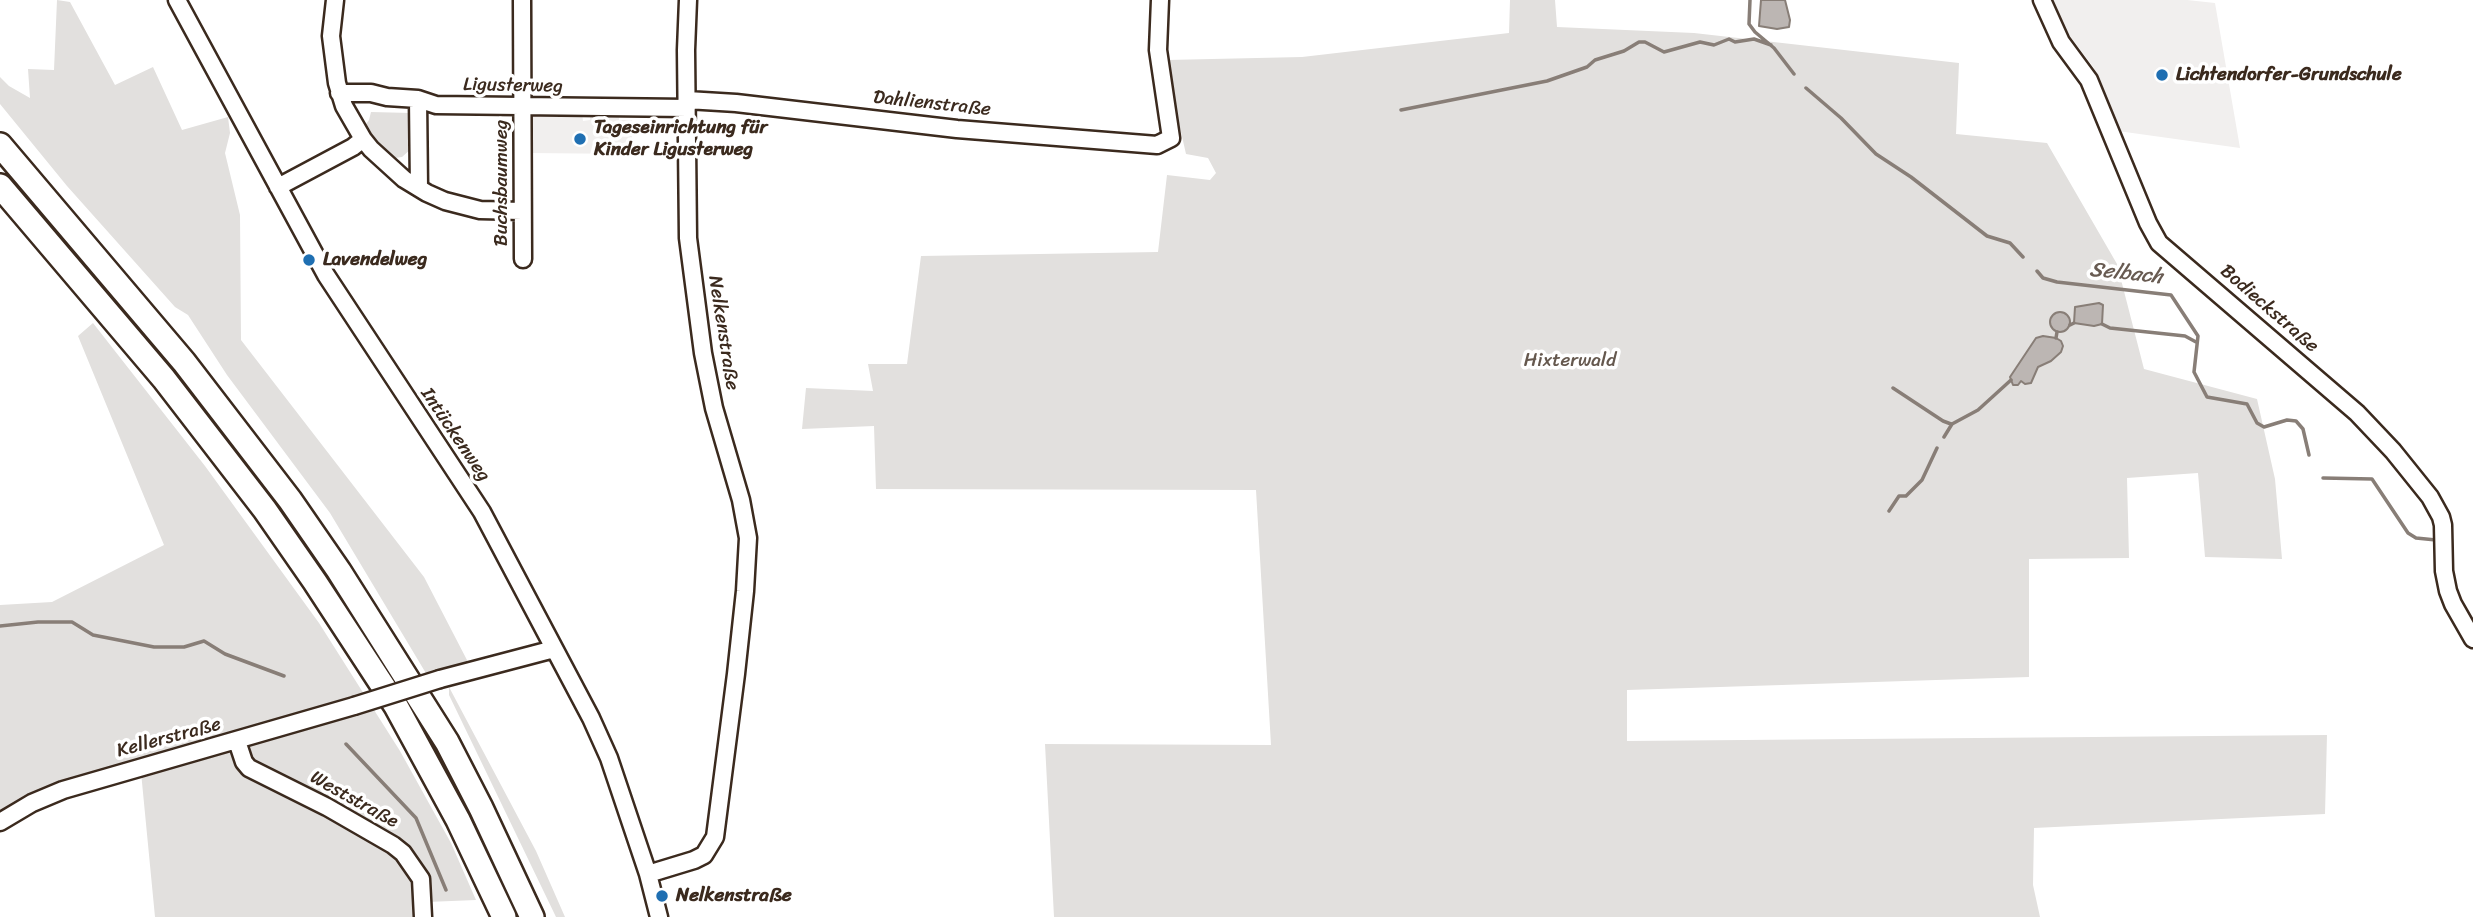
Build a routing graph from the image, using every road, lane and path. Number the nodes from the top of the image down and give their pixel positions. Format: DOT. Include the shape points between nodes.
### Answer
graph roads {
  1 [pos="177,0"];
  2 [pos="335,0"];
  3 [pos="522,0"];
  4 [pos="688,0"];
  5 [pos="1160,0"];
  6 [pos="2042,0"];
  7 [pos="339,93"];
  8 [pos="418,99"];
  9 [pos="687,104"];
  10 [pos="522,107"];
  11 [pos="363,139"];
  12 [pos="0,145"];
  13 [pos="0,186"];
  14 [pos="278,187"];
  15 [pos="419,188"];
  16 [pos="522,211"];
  17 [pos="523,259"];
  18 [pos="2473,639"];
  19 [pos="554,649"];
  20 [pos="237,741"];
  21 [pos="0,822"];
  22 [pos="648,874"];
  23 [pos="658,914"];
  24 [pos="423,917"];
  25 [pos="503,917"];
  26 [pos="532,917"];
  1 -- 14 [label="street, Intückenweg"];
  2 -- 7 [label="street" via="331,45"];
  3 -- 10 [label="street, Buchsbaumweg"];
  4 -- 9 [label="street, Nelkenstraße"];
  5 -- 9 [label="street, Dahlienstraße" via="1158,50 1171,138 1157,145 957,129 736,103"];
  6 -- 18 [label="street, Bodieckstraße" via="2061,42 2089,80 2160,243 2357,413 2430,497 2443,525 2448,591"];
  7 -- 8 [label="street, Ligusterweg"];
  7 -- 11 [label="street"];
  8 -- 10 [label="street, Ligusterweg" via="436,105"];
  8 -- 15 [label="street"];
  9 -- 10 [label="street, Ligusterweg"];
  9 -- 22 [label="street, Nelkenstraße" via="688,238 703,353 748,538 715,837 704,855"];
  10 -- 16 [label="street, Buchsbaumweg"];
  11 -- 14 [label="street"];
  11 -- 15 [label="street" via="385,163"];
  12 -- 26 [label="highway" via="184,362 339,571 447,742"];
  13 -- 25 [label="highway" via="164,379 308,572 396,706 458,820"];
  14 -- 19 [label="street, Intückenweg" via="343,303 482,512"];
  15 -- 16 [label="street" via="471,209"];
  16 -- 17 [label="street, Buchsbaumweg"];
  19 -- 20 [label="street, Kellerstraße, bridge"];
  19 -- 22 [label="street, Intückenweg" via="609,758"];
  20 -- 21 [label="street, Kellerstraße" via="63,790"];
  20 -- 24 [label="street, Weststraße" via="249,768 327,807 403,853 421,879"];
  22 -- 23 [label="street, Intückenweg"];
}
